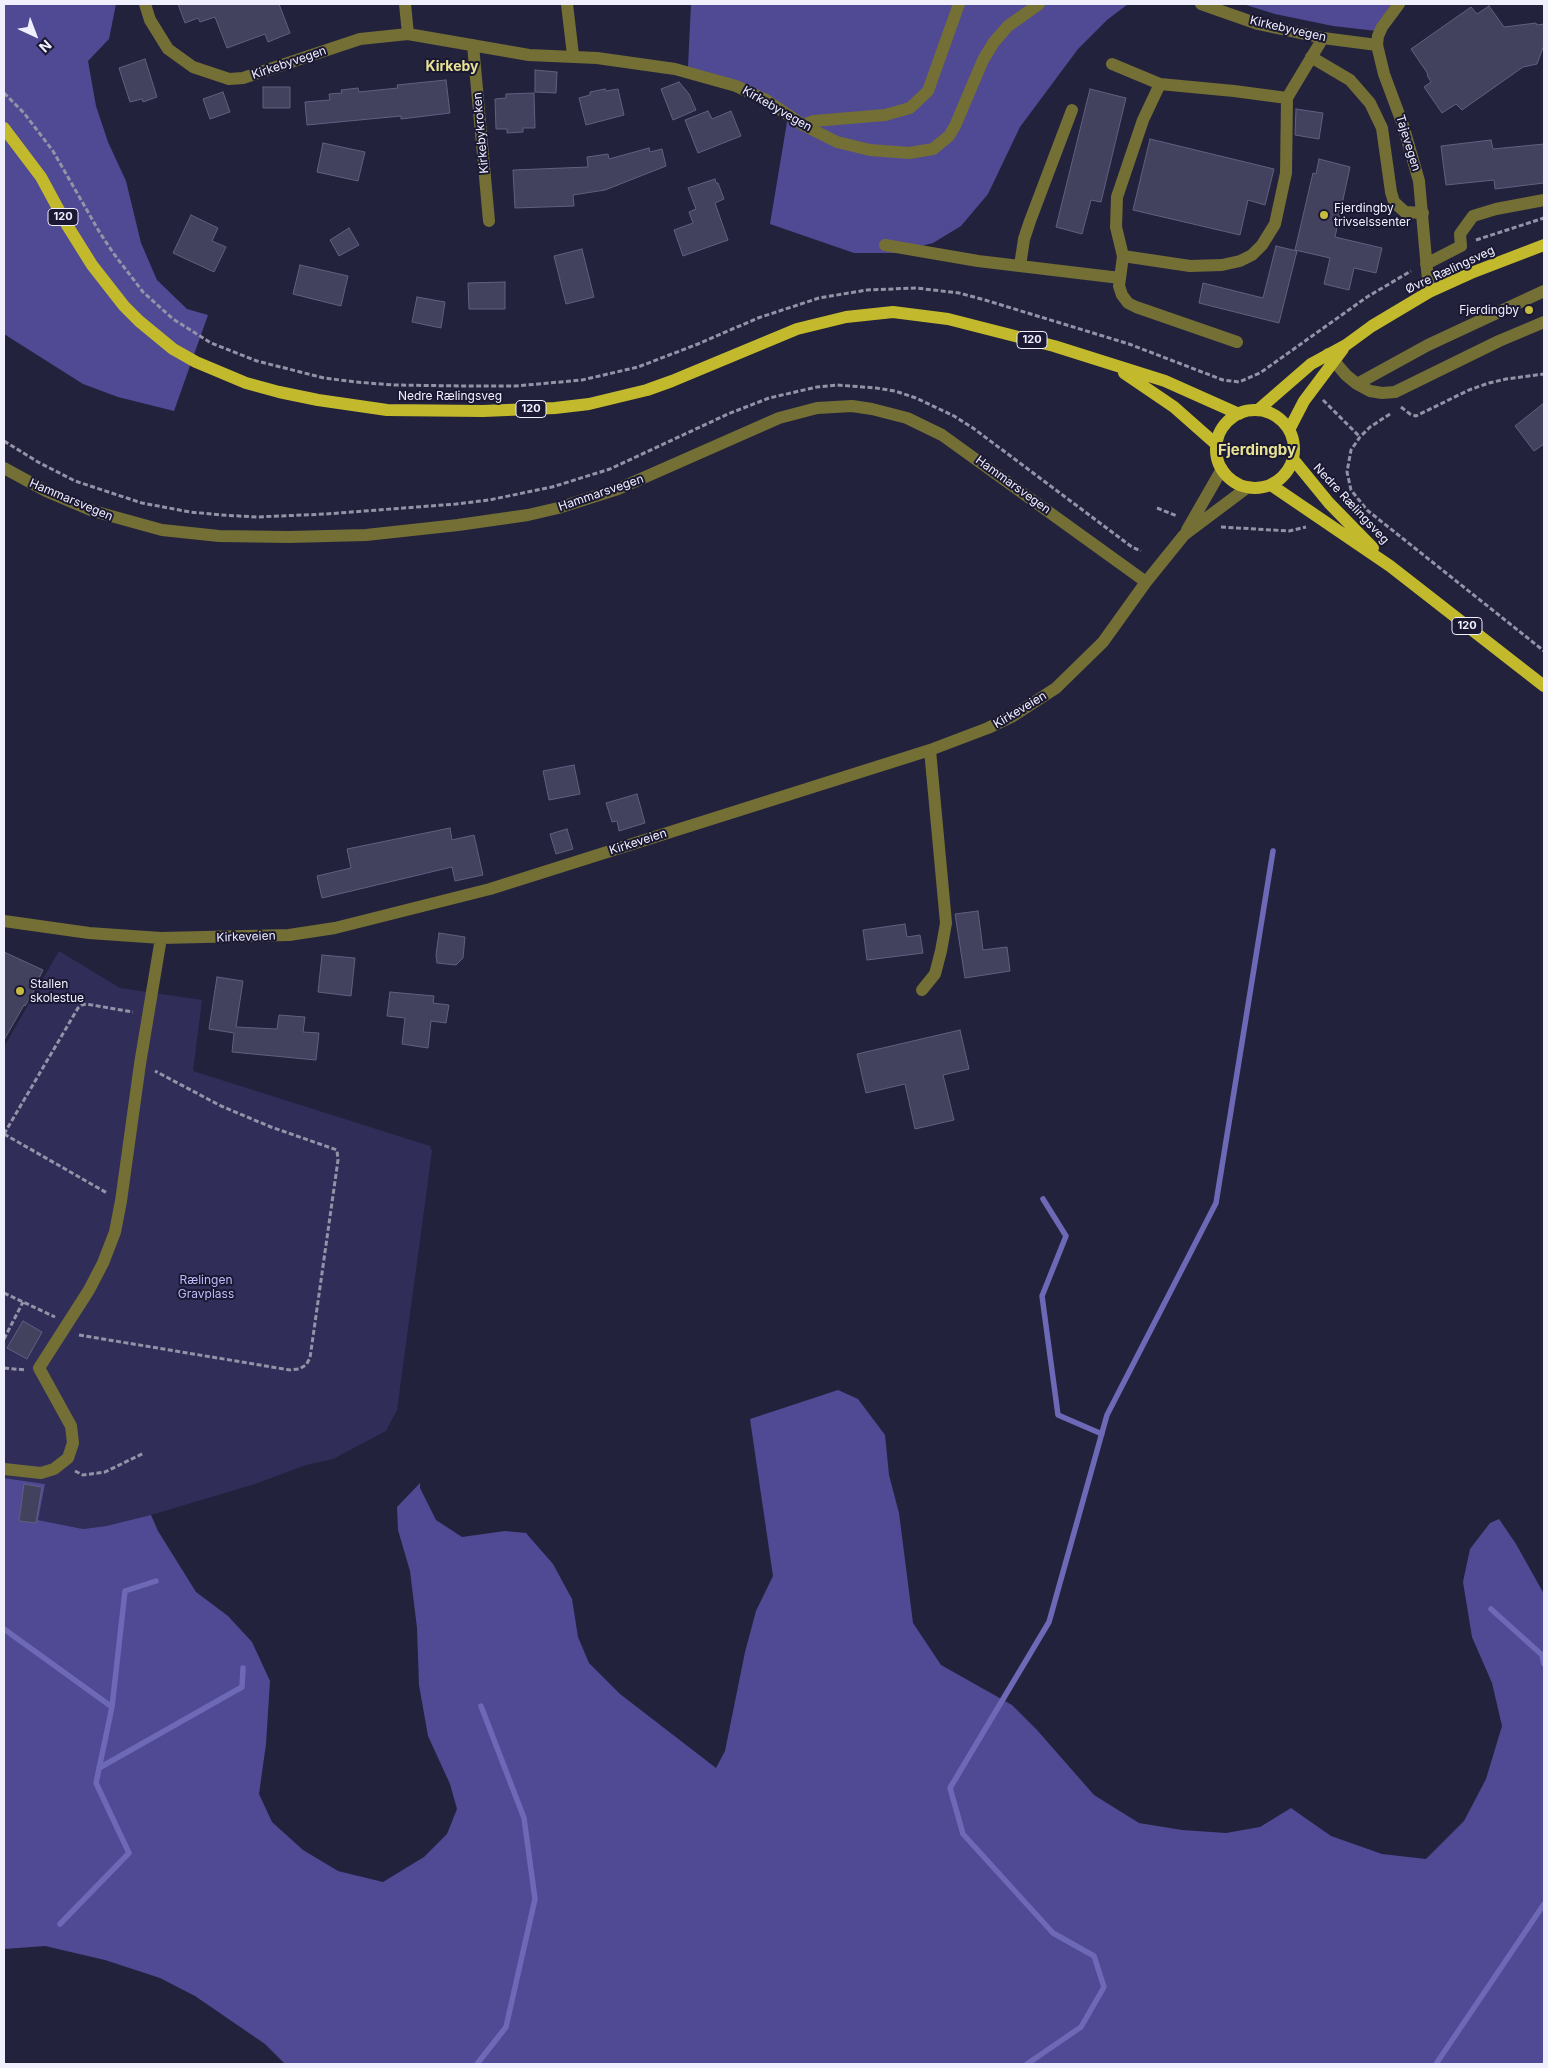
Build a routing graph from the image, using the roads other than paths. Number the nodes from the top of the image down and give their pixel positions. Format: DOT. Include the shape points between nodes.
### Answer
graph roads {
  1 [pos="145,4"];
  2 [pos="405,4"];
  3 [pos="567,4"];
  4 [pos="960,4"];
  5 [pos="1039,4"];
  6 [pos="1201,4"];
  7 [pos="1399,4"];
  8 [pos="408,34"];
  9 [pos="1323,38"];
  10 [pos="474,45"];
  11 [pos="1377,45"];
  12 [pos="573,55"];
  13 [pos="1312,57"];
  14 [pos="1112,64"];
  15 [pos="1160,84"];
  16 [pos="1287,98"];
  17 [pos="1072,110"];
  18 [pos="803,125"];
  19 [pos="4,128"];
  20 [pos="1544,200"];
  21 [pos="1423,212"];
  22 [pos="489,221"];
  23 [pos="885,244"];
  24 [pos="1544,245"];
  25 [pos="1124,256"];
  26 [pos="1426,264"];
  27 [pos="1020,266"];
  28 [pos="1120,278"];
  29 [pos="1544,291"];
  30 [pos="1429,292"];
  31 [pos="1544,322"];
  32 [pos="1237,342"];
  33 [pos="1331,358"];
  34 [pos="1116,367"];
  35 [pos="1357,384"];
  36 [pos="1258,410"];
  37 [pos="1239,414"];
  38 [pos="1289,430"];
  39 [pos="1217,445"];
  40 [pos="1293,459"];
  41 [pos="4,468"];
  42 [pos="1222,469"];
  43 [pos="1271,485"];
  44 [pos="1248,487"];
  45 [pos="1184,535"];
  46 [pos="1390,566"];
  47 [pos="1146,582"];
  48 [pos="1544,686"];
  49 [pos="930,750"];
  50 [pos="4,921"];
  51 [pos="161,938"];
  52 [pos="922,990"];
  53 [pos="4,1469"];
  1 -- 8 [label="street, Kirkebyvegen" via="168,49 193,68 228,79 243,78 360,39"];
  2 -- 8 [label="street"];
  3 -- 12 [label="street"];
  4 -- 18 [label="street" via="928,91 910,108 885,115 814,121"];
  5 -- 18 [label="street, Kirkebyvegen" via="1008,26 994,42 976,74 955,126 949,136 932,149 909,153 870,150 838,142"];
  6 -- 9 [label="street, Kirkebyvegen" via="1258,24"];
  7 -- 11 [label="street" via="1382,26"];
  8 -- 10 [label="street, Kirkebyvegen"];
  9 -- 11 [label="street, Kirkebyvegen"];
  9 -- 13 [label="street"];
  10 -- 12 [label="street, Kirkebyvegen" via="528,55"];
  10 -- 22 [label="street, Kirkebykroken"];
  11 -- 21 [label="street, Tajevegen" via="1414,158"];
  12 -- 18 [label="street, Kirkebyvegen" via="675,69 736,86 766,100"];
  13 -- 16 [label="street"];
  13 -- 21 [label="street" via="1350,80 1370,103 1382,128 1394,202 1405,212"];
  14 -- 15 [label="street"];
  15 -- 16 [label="street"];
  15 -- 25 [label="street" via="1143,120 1117,197 1116,227"];
  16 -- 25 [label="street" via="1286,173 1275,224 1252,255 1240,261 1190,266"];
  17 -- 27 [label="street" via="1024,239"];
  19 -- 34 [label="main road, Nedre Rælingsveg / 120" via="41,177 92,265 138,321 173,349 196,362 246,383 279,392 388,410 483,412 589,404 664,384 797,329 846,317 893,312 930,315 978,326"];
  20 -- 26 [label="street" via="1473,216 1460,234 1460,246"];
  21 -- 26 [label="street, Tajevegen"];
  23 -- 27 [label="street" via="950,258"];
  24 -- 30 [label="main road, Øvre Rælingsveg" via="1486,266"];
  25 -- 28 [label="street"];
  26 -- 30 [label="street, Tajevegen"];
  27 -- 28 [label="street"];
  28 -- 32 [label="street" via="1119,286 1128,303"];
  29 -- 35 [label="street" via="1428,345"];
  30 -- 33 [label="main road, Øvre Rælingsveg" via="1372,326"];
  31 -- 35 [label="street" via="1394,392 1370,391"];
  33 -- 35 [label="street"];
  33 -- 36 [label="main road, Øvre Rælingsveg" via="1297,374"];
  33 -- 38 [label="main road, Øvre Rælingsveg"];
  34 -- 37 [label="main road, Nedre Rælingsveg / 120" via="1165,380"];
  34 -- 39 [label="main road, Nedre Rælingsveg / 120" via="1174,407"];
  36 -- 37 [label="main road"];
  36 -- 38 [label="main road" via="1276,416"];
  37 -- 39 [label="main road" via="1224,426"];
  38 -- 40 [label="main road" via="1294,444"];
  39 -- 42 [label="main road"];
  40 -- 43 [label="main road" via="1285,474"];
  40 -- 46 [label="main road, Nedre Rælingsveg / 120"];
  41 -- 47 [label="street, Hammarsvegen" via="93,511 162,530 219,536 366,535 458,526 558,508 618,489 779,418 817,408 852,406 907,418 942,435"];
  42 -- 44 [label="main road" via="1233,481"];
  42 -- 45 [label="street, Kirkeveien"];
  43 -- 44 [label="main road"];
  43 -- 46 [label="main road, Nedre Rælingsveg / 120"];
  44 -- 45 [label="street, Kirkeveien"];
  45 -- 47 [label="street, Kirkeveien"];
  46 -- 48 [label="main road, Nedre Rælingsveg / 120"];
  47 -- 49 [label="street, Kirkeveien" via="1102,642 1056,688 1013,716"];
  49 -- 51 [label="street, Kirkeveien" via="490,889 335,928 289,935"];
  49 -- 52 [label="street" via="946,923 935,974"];
  50 -- 51 [label="street, Kirkeveien" via="89,933"];
  51 -- 53 [label="street" via="115,1232 103,1262 39,1368 71,1426 73,1443 68,1458 61,1465 41,1473"];
}
